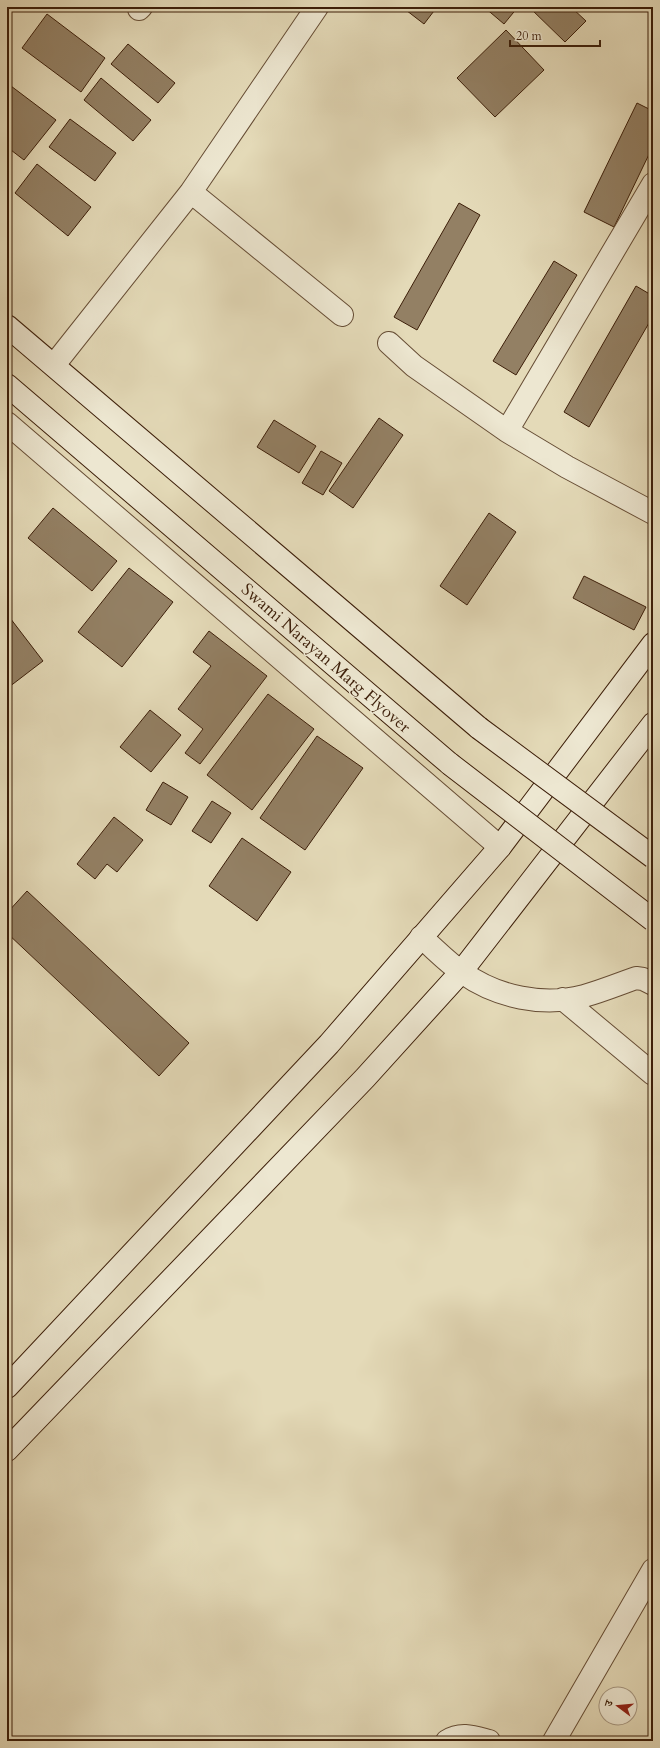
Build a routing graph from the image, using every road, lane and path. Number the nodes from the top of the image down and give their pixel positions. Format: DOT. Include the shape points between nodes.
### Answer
graph roads {
  1 [pos="317,7"];
  2 [pos="653,184"];
  3 [pos="191,192"];
  4 [pos="342,315"];
  5 [pos="7,326"];
  6 [pos="390,343"];
  7 [pos="54,365"];
  8 [pos="7,385"];
  9 [pos="7,423"];
  10 [pos="507,431"];
  11 [pos="653,513"];
  12 [pos="653,644"];
  13 [pos="653,724"];
  14 [pos="500,847"];
  15 [pos="653,857"];
  16 [pos="653,920"];
  17 [pos="421,937"];
  18 [pos="461,972"];
  19 [pos="653,984"];
  20 [pos="563,999"];
  21 [pos="653,1074"];
  22 [pos="7,1387"];
  23 [pos="7,1450"];
  24 [pos="653,1570"];
  25 [pos="447,1741"];
  26 [pos="489,1741"];
  27 [pos="554,1741"];
  1 -- 3 [label="street"];
  2 -- 10 [label="street"];
  3 -- 4 [label="street"];
  3 -- 7 [label="street"];
  5 -- 7 [label="street"];
  6 -- 10 [label="street" via="414,366"];
  7 -- 15 [label="street, bridge" via="479,728"];
  8 -- 16 [label="street, Swami Narayan Marg Flyover, bridge" via="450,764"];
  9 -- 14 [label="street"];
  10 -- 11 [label="street"];
  12 -- 14 [label="street"];
  13 -- 18 [label="street"];
  14 -- 17 [label="street"];
  17 -- 18 [label="street"];
  17 -- 22 [label="street" via="330,1044"];
  18 -- 20 [label="street" via="487,987 514,997 545,1001"];
  18 -- 23 [label="street" via="365,1078"];
  19 -- 20 [label="street" via="636,978 584,996"];
  20 -- 21 [label="street"];
  24 -- 27 [label="street"];
  25 -- 26 [label="street" via="454,1736 468,1736"];
}
